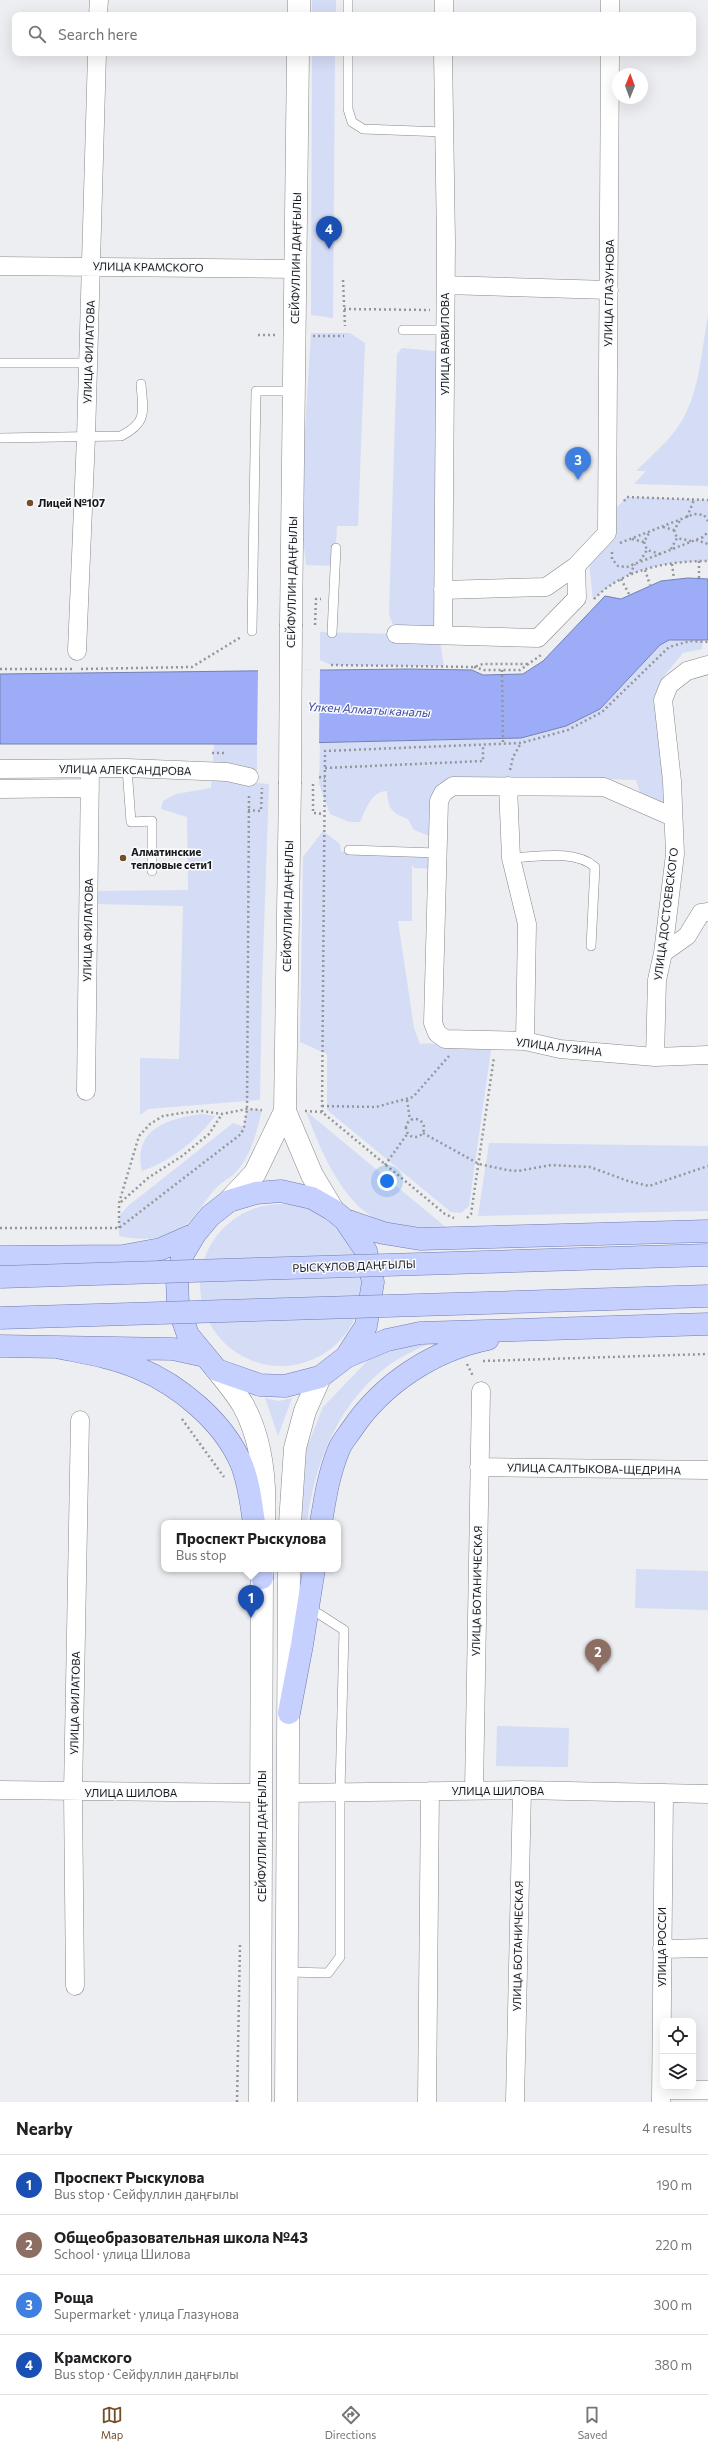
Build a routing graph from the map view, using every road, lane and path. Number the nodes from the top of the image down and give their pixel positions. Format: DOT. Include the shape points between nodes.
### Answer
graph roads {
  1 [pos="99,0"];
  2 [pos="299,0"];
  3 [pos="348,0"];
  4 [pos="444,0"];
  5 [pos="610,0"];
  6 [pos="98,12"];
  7 [pos="299,12"];
  8 [pos="348,12"];
  9 [pos="444,12"];
  10 [pos="610,12"];
  11 [pos="98,56"];
  12 [pos="298,56"];
  13 [pos="348,56"];
  14 [pos="443,56"];
  15 [pos="610,56"];
  16 [pos="444,132"];
  17 [pos="0,266"];
  18 [pos="92,266"];
  19 [pos="295,269"];
  20 [pos="343,280"];
  21 [pos="446,285"];
  22 [pos="609,290"];
  23 [pos="344,309"];
  24 [pos="445,311"];
  25 [pos="345,326"];
  26 [pos="403,330"];
  27 [pos="445,330"];
  28 [pos="258,335"];
  29 [pos="277,335"];
  30 [pos="310,336"];
  31 [pos="344,336"];
  32 [pos="0,363"];
  33 [pos="89,363"];
  34 [pos="141,384"];
  35 [pos="294,391"];
  36 [pos="86,437"];
  37 [pos="0,438"];
  38 [pos="694,500"];
  39 [pos="708,500"];
  40 [pos="622,502"];
  41 [pos="687,517"];
  42 [pos="681,519"];
  43 [pos="708,521"];
  44 [pos="662,527"];
  45 [pos="674,530"];
  46 [pos="650,531"];
  47 [pos="708,532"];
  48 [pos="678,538"];
  49 [pos="632,539"];
  50 [pos="695,540"];
  51 [pos="691,541"];
  52 [pos="644,542"];
  53 [pos="708,544"];
  54 [pos="336,548"];
  55 [pos="647,550"];
  56 [pos="671,550"];
  57 [pos="660,554"];
  58 [pos="699,561"];
  59 [pos="708,561"];
  60 [pos="640,562"];
  61 [pos="635,564"];
  62 [pos="672,564"];
  63 [pos="576,566"];
  64 [pos="645,570"];
  65 [pos="630,574"];
  66 [pos="699,578"];
  67 [pos="621,579"];
  68 [pos="674,579"];
  69 [pos="650,585"];
  70 [pos="443,590"];
  71 [pos="592,593"];
  72 [pos="629,594"];
  73 [pos="316,599"];
  74 [pos="315,625"];
  75 [pos="252,631"];
  76 [pos="332,633"];
  77 [pos="396,634"];
  78 [pos="443,635"];
  79 [pos="708,642"];
  80 [pos="77,651"];
  81 [pos="542,654"];
  82 [pos="528,664"];
  83 [pos="332,665"];
  84 [pos="708,665"];
  85 [pos="474,667"];
  86 [pos="0,669"];
  87 [pos="502,670"];
  88 [pos="503,742"];
  89 [pos="521,743"];
  90 [pos="483,744"];
  91 [pos="127,768"];
  92 [pos="325,768"];
  93 [pos="0,769"];
  94 [pos="90,769"];
  95 [pos="319,778"];
  96 [pos="325,778"];
  97 [pos="256,780"];
  98 [pos="313,784"];
  99 [pos="508,786"];
  100 [pos="90,788"];
  101 [pos="0,789"];
  102 [pos="248,810"];
  103 [pos="323,814"];
  104 [pos="673,817"];
  105 [pos="349,850"];
  106 [pos="438,853"];
  107 [pos="511,858"];
  108 [pos="152,871"];
  109 [pos="708,912"];
  110 [pos="591,946"];
  111 [pos="663,953"];
  112 [pos="455,1040"];
  113 [pos="497,1041"];
  114 [pos="526,1041"];
  115 [pos="708,1055"];
  116 [pos="655,1057"];
  117 [pos="86,1091"];
  118 [pos="407,1100"];
  119 [pos="322,1106"];
  120 [pos="247,1109"];
  121 [pos="262,1110"];
  122 [pos="294,1111"];
  123 [pos="322,1112"];
  124 [pos="222,1114"];
  125 [pos="410,1120"];
  126 [pos="423,1133"];
  127 [pos="408,1134"];
  128 [pos="479,1164"];
  129 [pos="386,1165"];
  130 [pos="708,1166"];
  131 [pos="229,1202"];
  132 [pos="119,1203"];
  133 [pos="339,1215"];
  134 [pos="0,1228"];
  135 [pos="119,1228"];
  136 [pos="708,1231"];
  137 [pos="195,1234"];
  138 [pos="708,1255"];
  139 [pos="0,1257"];
  140 [pos="0,1277"];
  141 [pos="708,1296"];
  142 [pos="0,1318"];
  143 [pos="708,1324"];
  144 [pos="530,1330"];
  145 [pos="0,1346"];
  146 [pos="61,1348"];
  147 [pos="346,1357"];
  148 [pos="211,1363"];
  149 [pos="320,1377"];
  150 [pos="481,1391"];
  151 [pos="179,1415"];
  152 [pos="80,1420"];
  153 [pos="479,1467"];
  154 [pos="708,1470"];
  155 [pos="229,1483"];
  156 [pos="253,1520"];
  157 [pos="264,1520"];
  158 [pos="290,1520"];
  159 [pos="321,1520"];
  160 [pos="262,1572"];
  161 [pos="289,1572"];
  162 [pos="314,1572"];
  163 [pos="308,1610"];
  164 [pos="289,1713"];
  165 [pos="0,1790"];
  166 [pos="474,1790"];
  167 [pos="522,1790"];
  168 [pos="430,1791"];
  169 [pos="340,1792"];
  170 [pos="74,1793"];
  171 [pos="261,1793"];
  172 [pos="288,1793"];
  173 [pos="664,1793"];
  174 [pos="708,1794"];
  175 [pos="662,1948"];
  176 [pos="708,1948"];
  177 [pos="288,1972"];
  178 [pos="76,1986"];
  179 [pos="708,2090"];
  180 [pos="661,2096"];
  181 [pos="260,2102"];
  182 [pos="286,2102"];
  183 [pos="426,2102"];
  184 [pos="515,2102"];
  1 -- 6 [label="street"];
  2 -- 7 [label="main road"];
  3 -- 8 [label="lane"];
  4 -- 9 [label="street"];
  5 -- 10 [label="street"];
  11 -- 18 [label="street, УЛИЦА ФИЛАТОВА"];
  12 -- 19 [label="main road, СЕЙФУЛЛИН ДАҢҒЫЛЫ"];
  13 -- 16 [label="lane" via="348,109 352,122 363,129"];
  14 -- 16 [label="street, УЛИЦА ВАВИЛОВА"];
  15 -- 22 [label="street, УЛИЦА ГЛАЗУНОВА"];
  16 -- 21 [label="street, УЛИЦА ВАВИЛОВА"];
  17 -- 18 [label="street, УЛИЦА КРАМСКОГО"];
  18 -- 19 [label="street, УЛИЦА КРАМСКОГО"];
  18 -- 33 [label="street, УЛИЦА ФИЛАТОВА"];
  19 -- 35 [label="main road, СЕЙФУЛЛИН ДАҢҒЫЛЫ"];
  20 -- 23 [label="path"];
  21 -- 22 [label="street"];
  21 -- 24 [label="street, УЛИЦА ВАВИЛОВА"];
  22 -- 63 [label="street, УЛИЦА ГЛАЗУНОВА" via="608,533"];
  23 -- 24 [label="path"];
  23 -- 25 [label="path"];
  24 -- 27 [label="street, УЛИЦА ВАВИЛОВА"];
  26 -- 27 [label="lane"];
  27 -- 70 [label="street, УЛИЦА ВАВИЛОВА"];
  28 -- 29 [label="path"];
  30 -- 31 [label="path"];
  32 -- 33 [label="lane"];
  33 -- 36 [label="street, УЛИЦА ФИЛАТОВА"];
  34 -- 36 [label="lane" via="143,417 135,428 120,436"];
  35 -- 75 [label="lane" via="256,391"];
  35 -- 122 [label="main road, СЕЙФУЛЛИН ДАҢҒЫЛЫ, bridge" via="290,784"];
  36 -- 37 [label="lane"];
  36 -- 80 [label="street, УЛИЦА ФИЛАТОВА"];
  38 -- 39 [label="path"];
  38 -- 40 [label="path" via="627,497"];
  38 -- 41 [label="path"];
  41 -- 42 [label="path"];
  41 -- 43 [label="path" via="694,514 704,515"];
  42 -- 44 [label="path"];
  42 -- 45 [label="path"];
  44 -- 45 [label="path"];
  44 -- 46 [label="path"];
  45 -- 48 [label="path"];
  46 -- 49 [label="path"];
  46 -- 52 [label="path"];
  47 -- 50 [label="path"];
  48 -- 51 [label="path"];
  48 -- 56 [label="path"];
  49 -- 52 [label="path"];
  49 -- 61 [label="path" via="618,544 612,551 612,560 618,566 627,567"];
  50 -- 51 [label="path"];
  50 -- 53 [label="path"];
  51 -- 56 [label="path"];
  52 -- 55 [label="path"];
  54 -- 76 [label="lane"];
  55 -- 57 [label="path"];
  55 -- 60 [label="path"];
  56 -- 57 [label="path"];
  57 -- 60 [label="path"];
  58 -- 59 [label="path"];
  58 -- 62 [label="path"];
  58 -- 66 [label="path"];
  60 -- 61 [label="path"];
  61 -- 65 [label="path"];
  62 -- 64 [label="path"];
  62 -- 68 [label="path"];
  63 -- 70 [label="street" via="546,587"];
  63 -- 78 [label="street" via="576,598 538,638"];
  64 -- 65 [label="path"];
  64 -- 69 [label="path"];
  65 -- 67 [label="path"];
  67 -- 71 [label="path" via="605,588 593,600"];
  67 -- 72 [label="path"];
  70 -- 78 [label="street, УЛИЦА ВАВИЛОВА"];
  73 -- 74 [label="path"];
  75 -- 86 [label="path" via="192,667"];
  77 -- 78 [label="street"];
  79 -- 89 [label="path" via="690,642 669,647 602,712 568,730"];
  81 -- 82 [label="path"];
  82 -- 85 [label="path" via="483,664"];
  82 -- 87 [label="path" via="520,670"];
  83 -- 85 [label="path"];
  84 -- 104 [label="street, УЛИЦА ДОСТОЕВСКОГО" via="686,671 669,685 663,700"];
  85 -- 87 [label="path"];
  87 -- 88 [label="path"];
  88 -- 89 [label="path"];
  88 -- 90 [label="path"];
  89 -- 99 [label="path" via="513,757"];
  90 -- 92 [label="path" via="325,751"];
  90 -- 92 [label="path" via="483,761"];
  91 -- 94 [label="street, УЛИЦА АЛЕКСАНДРОВА"];
  91 -- 97 [label="street, УЛИЦА АЛЕКСАНДРОВА" via="227,772"];
  91 -- 108 [label="lane" via="131,822 152,821"];
  92 -- 96 [label="path"];
  93 -- 94 [label="street, УЛИЦА АЛЕКСАНДРОВА"];
  94 -- 100 [label="street, УЛИЦА ФИЛАТОВА"];
  95 -- 96 [label="path"];
  96 -- 103 [label="path"];
  97 -- 102 [label="path"];
  97 -- 102 [label="path" via="261,811"];
  98 -- 103 [label="path" via="313,813"];
  99 -- 104 [label="street" via="604,787"];
  99 -- 106 [label="street" via="453,786 443,793 439,801"];
  99 -- 107 [label="street"];
  100 -- 101 [label="street"];
  100 -- 117 [label="street, УЛИЦА ФИЛАТОВА"];
  102 -- 120 [label="path"];
  103 -- 119 [label="path"];
  104 -- 111 [label="street, УЛИЦА ДОСТОЕВСКОГО" via="675,854"];
  105 -- 106 [label="lane"];
  106 -- 112 [label="street, УЛИЦА ЛУЗИНА" via="433,1023 436,1033 445,1040"];
  107 -- 110 [label="lane" via="576,856 586,859 595,867"];
  107 -- 114 [label="street" via="527,924"];
  109 -- 111 [label="street" via="701,913 687,936"];
  111 -- 116 [label="street, УЛИЦА ДОСТОЕВСКОГО" via="657,980"];
  112 -- 113 [label="street, УЛИЦА ЛУЗИНА"];
  112 -- 118 [label="path" via="454,1050 418,1092"];
  113 -- 114 [label="street, УЛИЦА ЛУЗИНА"];
  113 -- 128 [label="path"];
  114 -- 116 [label="street, УЛИЦА ЛУЗИНА" via="560,1049"];
  115 -- 116 [label="street, УЛИЦА ЛУЗИНА"];
  118 -- 119 [label="path" via="376,1107"];
  118 -- 125 [label="path"];
  119 -- 123 [label="path"];
  120 -- 121 [label="path"];
  120 -- 124 [label="path"];
  120 -- 135 [label="path" via="241,1134"];
  122 -- 123 [label="path"];
  122 -- 131 [label="main road, СЕЙФУЛЛИН ДАҢҒЫЛЫ" via="255,1173"];
  122 -- 133 [label="main road, СЕЙФУЛЛИН ДАҢҒЫЛЫ" via="312,1175"];
  123 -- 129 [label="path"];
  124 -- 132 [label="path" via="209,1134 182,1156 148,1178"];
  124 -- 132 [label="path" via="202,1111 182,1113 163,1116 150,1124 140,1136"];
  125 -- 126 [label="path" via="422,1121"];
  125 -- 127 [label="path" via="406,1128"];
  126 -- 127 [label="path" via="416,1137"];
  126 -- 128 [label="path"];
  127 -- 129 [label="path"];
  128 -- 129 [label="path" via="471,1214 465,1220 445,1214"];
  128 -- 130 [label="path" via="518,1171 551,1165 590,1167 649,1186"];
  131 -- 133 [label="main road" via="256,1193 281,1191 312,1198"];
  131 -- 137 [label="main road" via="210,1216"];
  132 -- 135 [label="path"];
  133 -- 136 [label="main road" via="383,1233 420,1239"];
  133 -- 147 [label="main road" via="366,1251 373,1282 366,1326"];
  134 -- 135 [label="path"];
  137 -- 139 [label="main road" via="161,1250 123,1256"];
  137 -- 148 [label="main road" via="183,1254 177,1278 178,1306 188,1335"];
  138 -- 140 [label="main road, РЫСҚҰЛОВ ДАҢҒЫЛЫ, bridge"];
  141 -- 142 [label="main road, bridge"];
  143 -- 144 [label="main road"];
  144 -- 147 [label="main road" via="420,1332 387,1340"];
  144 -- 159 [label="main road" via="466,1343 435,1357 399,1379 363,1412 339,1448 326,1491"];
  145 -- 146 [label="main road"];
  146 -- 148 [label="main road" via="173,1349"];
  146 -- 156 [label="main road" via="102,1356 137,1368 162,1380 210,1417 227,1439 241,1464"];
  147 -- 149 [label="main road"];
  148 -- 149 [label="main road" via="260,1385 284,1386"];
  148 -- 157 [label="main road" via="242,1404 253,1427 262,1460"];
  149 -- 158 [label="main road" via="305,1411 295,1448"];
  150 -- 153 [label="street, УЛИЦА БОТАНИЧЕСКАЯ"];
  151 -- 155 [label="path"];
  152 -- 170 [label="street, УЛИЦА ФИЛАТОВА"];
  153 -- 154 [label="street, УЛИЦА САЛТЫКОВА-ЩЕДРИНА"];
  153 -- 166 [label="street, УЛИЦА БОТАНИЧЕСКАЯ"];
  160 -- 171 [label="main road, СЕЙФУЛЛИН ДАҢҒЫЛЫ"];
  161 -- 164 [label="main road"];
  162 -- 163 [label="main road"];
  163 -- 164 [label="main road"];
  163 -- 169 [label="lane" via="344,1630"];
  164 -- 172 [label="main road"];
  165 -- 170 [label="street, УЛИЦА ШИЛОВА"];
  166 -- 167 [label="street, УЛИЦА ШИЛОВА"];
  166 -- 168 [label="street, УЛИЦА ШИЛОВА"];
  167 -- 173 [label="street, УЛИЦА ШИЛОВА"];
  167 -- 184 [label="street, УЛИЦА БОТАНИЧЕСКАЯ"];
  168 -- 169 [label="street, УЛИЦА ШИЛОВА"];
  168 -- 183 [label="street"];
  169 -- 172 [label="street, УЛИЦА ШИЛОВА"];
  169 -- 177 [label="lane" via="340,1957 328,1973"];
  170 -- 171 [label="street, УЛИЦА ШИЛОВА"];
  170 -- 178 [label="street, УЛИЦА ФИЛАТОВА"];
  171 -- 181 [label="main road, СЕЙФУЛЛИН ДАҢҒЫЛЫ"];
  172 -- 177 [label="main road"];
  173 -- 174 [label="street, УЛИЦА ШИЛОВА"];
  173 -- 175 [label="street, УЛИЦА РОССИ"];
  175 -- 176 [label="street"];
  175 -- 180 [label="street, УЛИЦА РОССИ"];
  177 -- 182 [label="main road"];
  179 -- 180 [label="street"];
}
